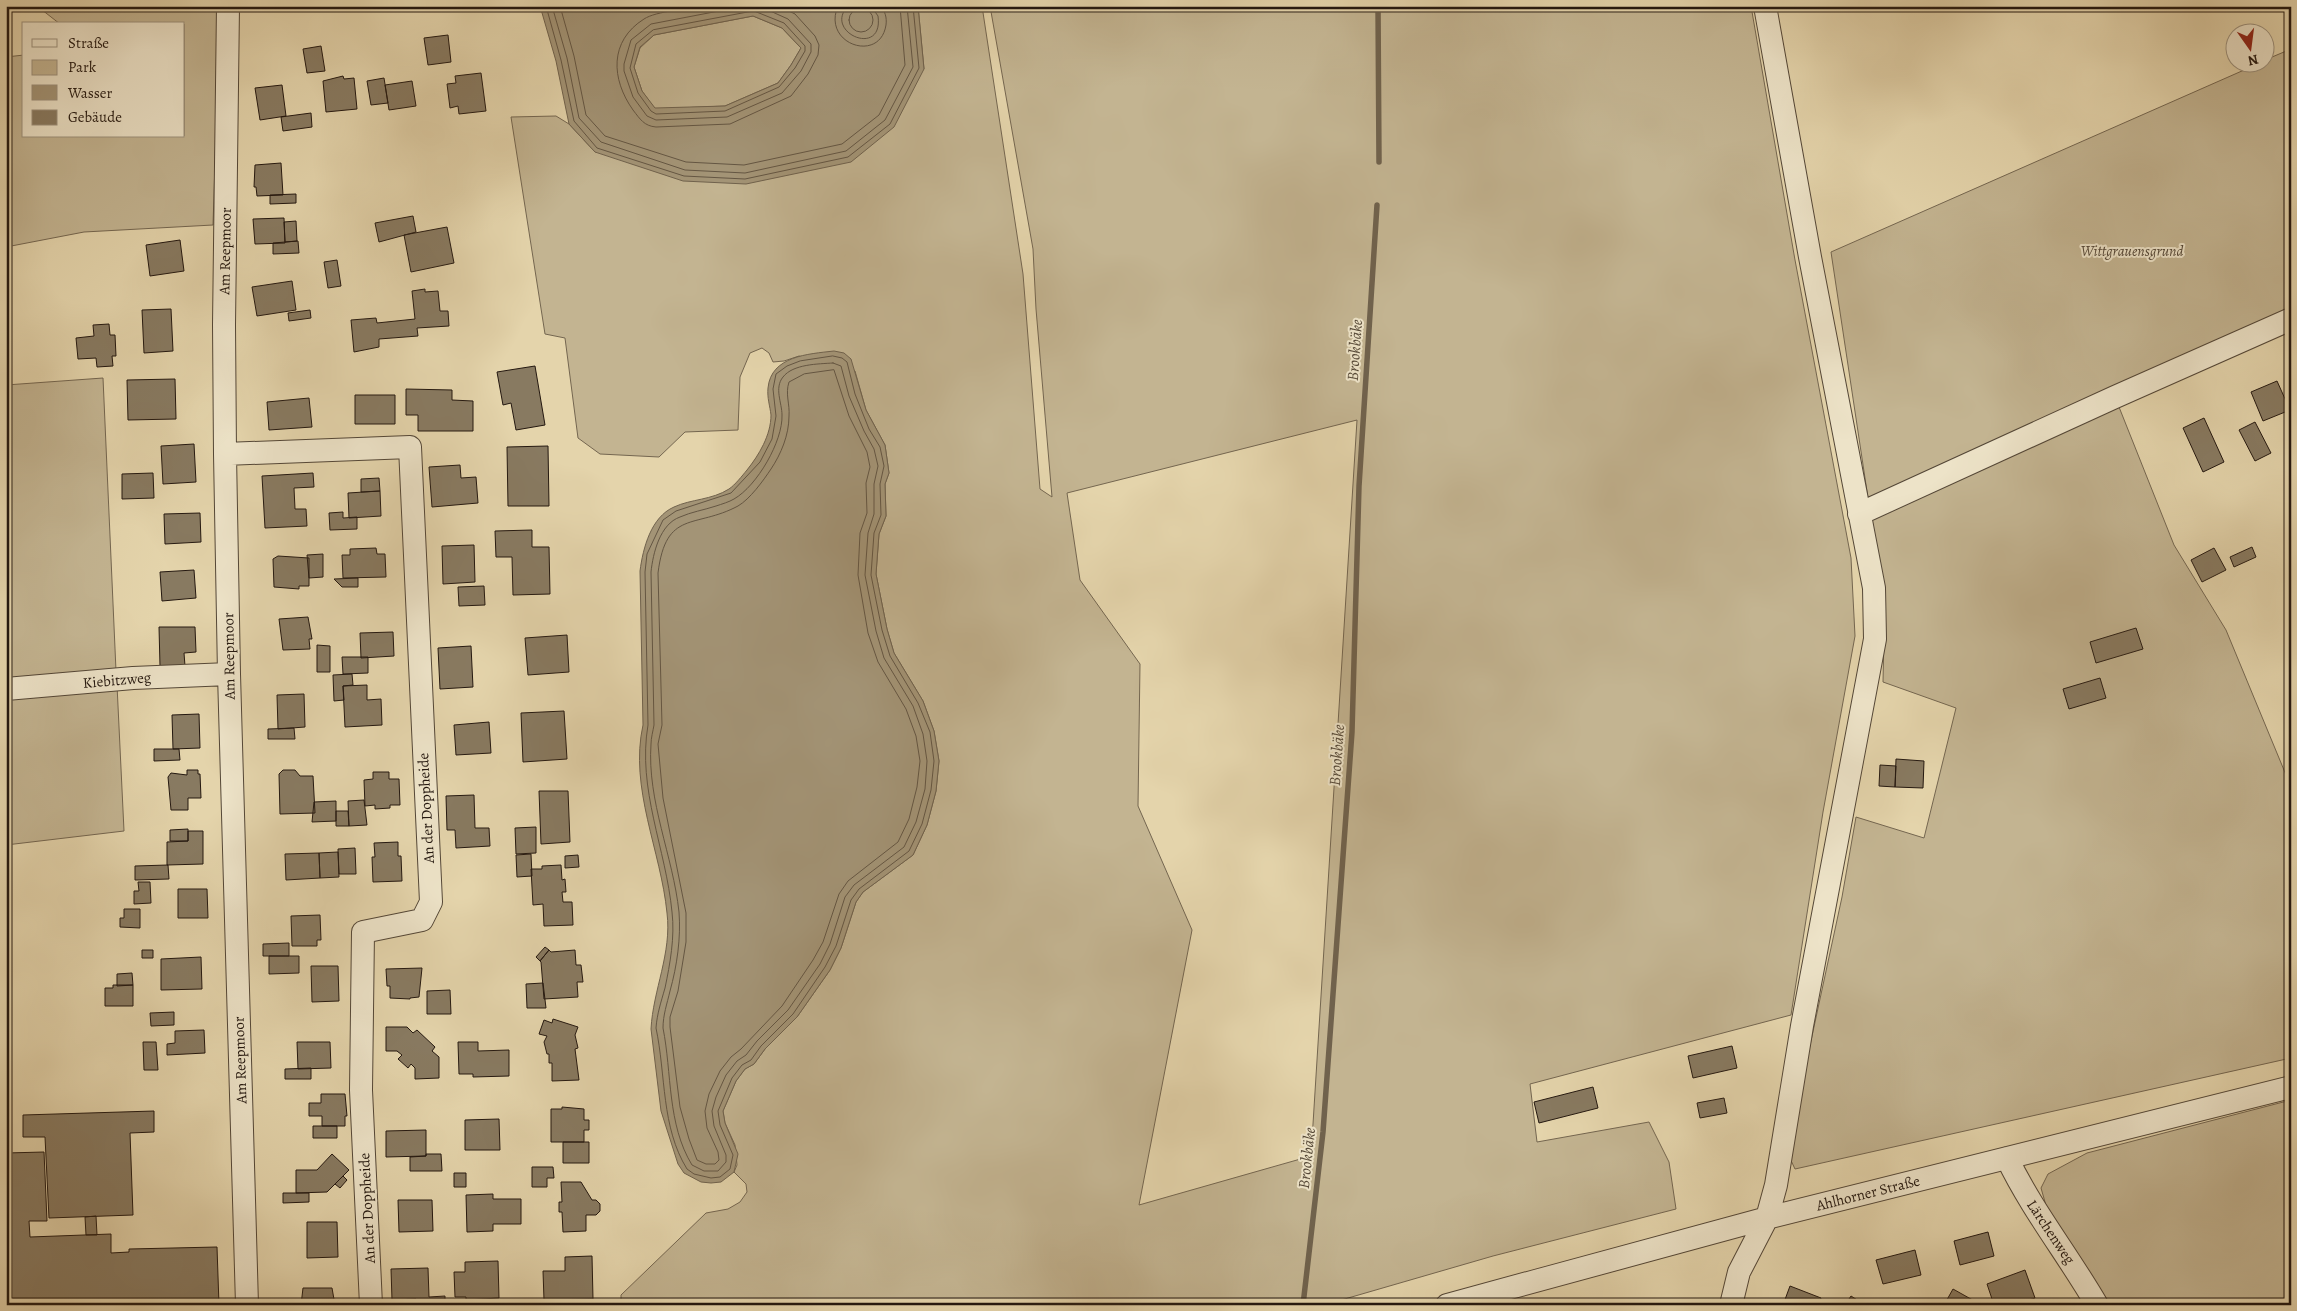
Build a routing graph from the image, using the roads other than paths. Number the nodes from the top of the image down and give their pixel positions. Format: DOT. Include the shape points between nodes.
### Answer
graph roads {
  1 [pos="228,6"];
  2 [pos="1765,6"];
  3 [pos="2291,319"];
  4 [pos="225,454"];
  5 [pos="1859,514"];
  6 [pos="229,674"];
  7 [pos="6,689"];
  8 [pos="2291,1086"];
  9 [pos="2007,1158"];
  10 [pos="1767,1218"];
  11 [pos="247,1305"];
  12 [pos="371,1305"];
  13 [pos="1448,1305"];
  14 [pos="1731,1305"];
  15 [pos="2097,1305"];
  1 -- 4 [label="street, Am Reepmoor"];
  2 -- 5 [label="street"];
  3 -- 5 [label="street"];
  4 -- 6 [label="street, Am Reepmoor"];
  4 -- 12 [label="street, An der Doppheide" via="410,446 431,902 422,920 363,932 361,1090"];
  5 -- 10 [label="street" via="1874,588 1875,639 1802,1026 1776,1185"];
  6 -- 7 [label="street, Kiebitzweg"];
  6 -- 11 [label="street, Am Reepmoor"];
  8 -- 9 [label="street, Ahlhorner Straße"];
  9 -- 10 [label="street, Ahlhorner Straße"];
  9 -- 15 [label="street, Lärchenweg" via="2021,1187"];
  10 -- 13 [label="street, Ahlhorner Straße"];
  10 -- 14 [label="street" via="1740,1272"];
}
